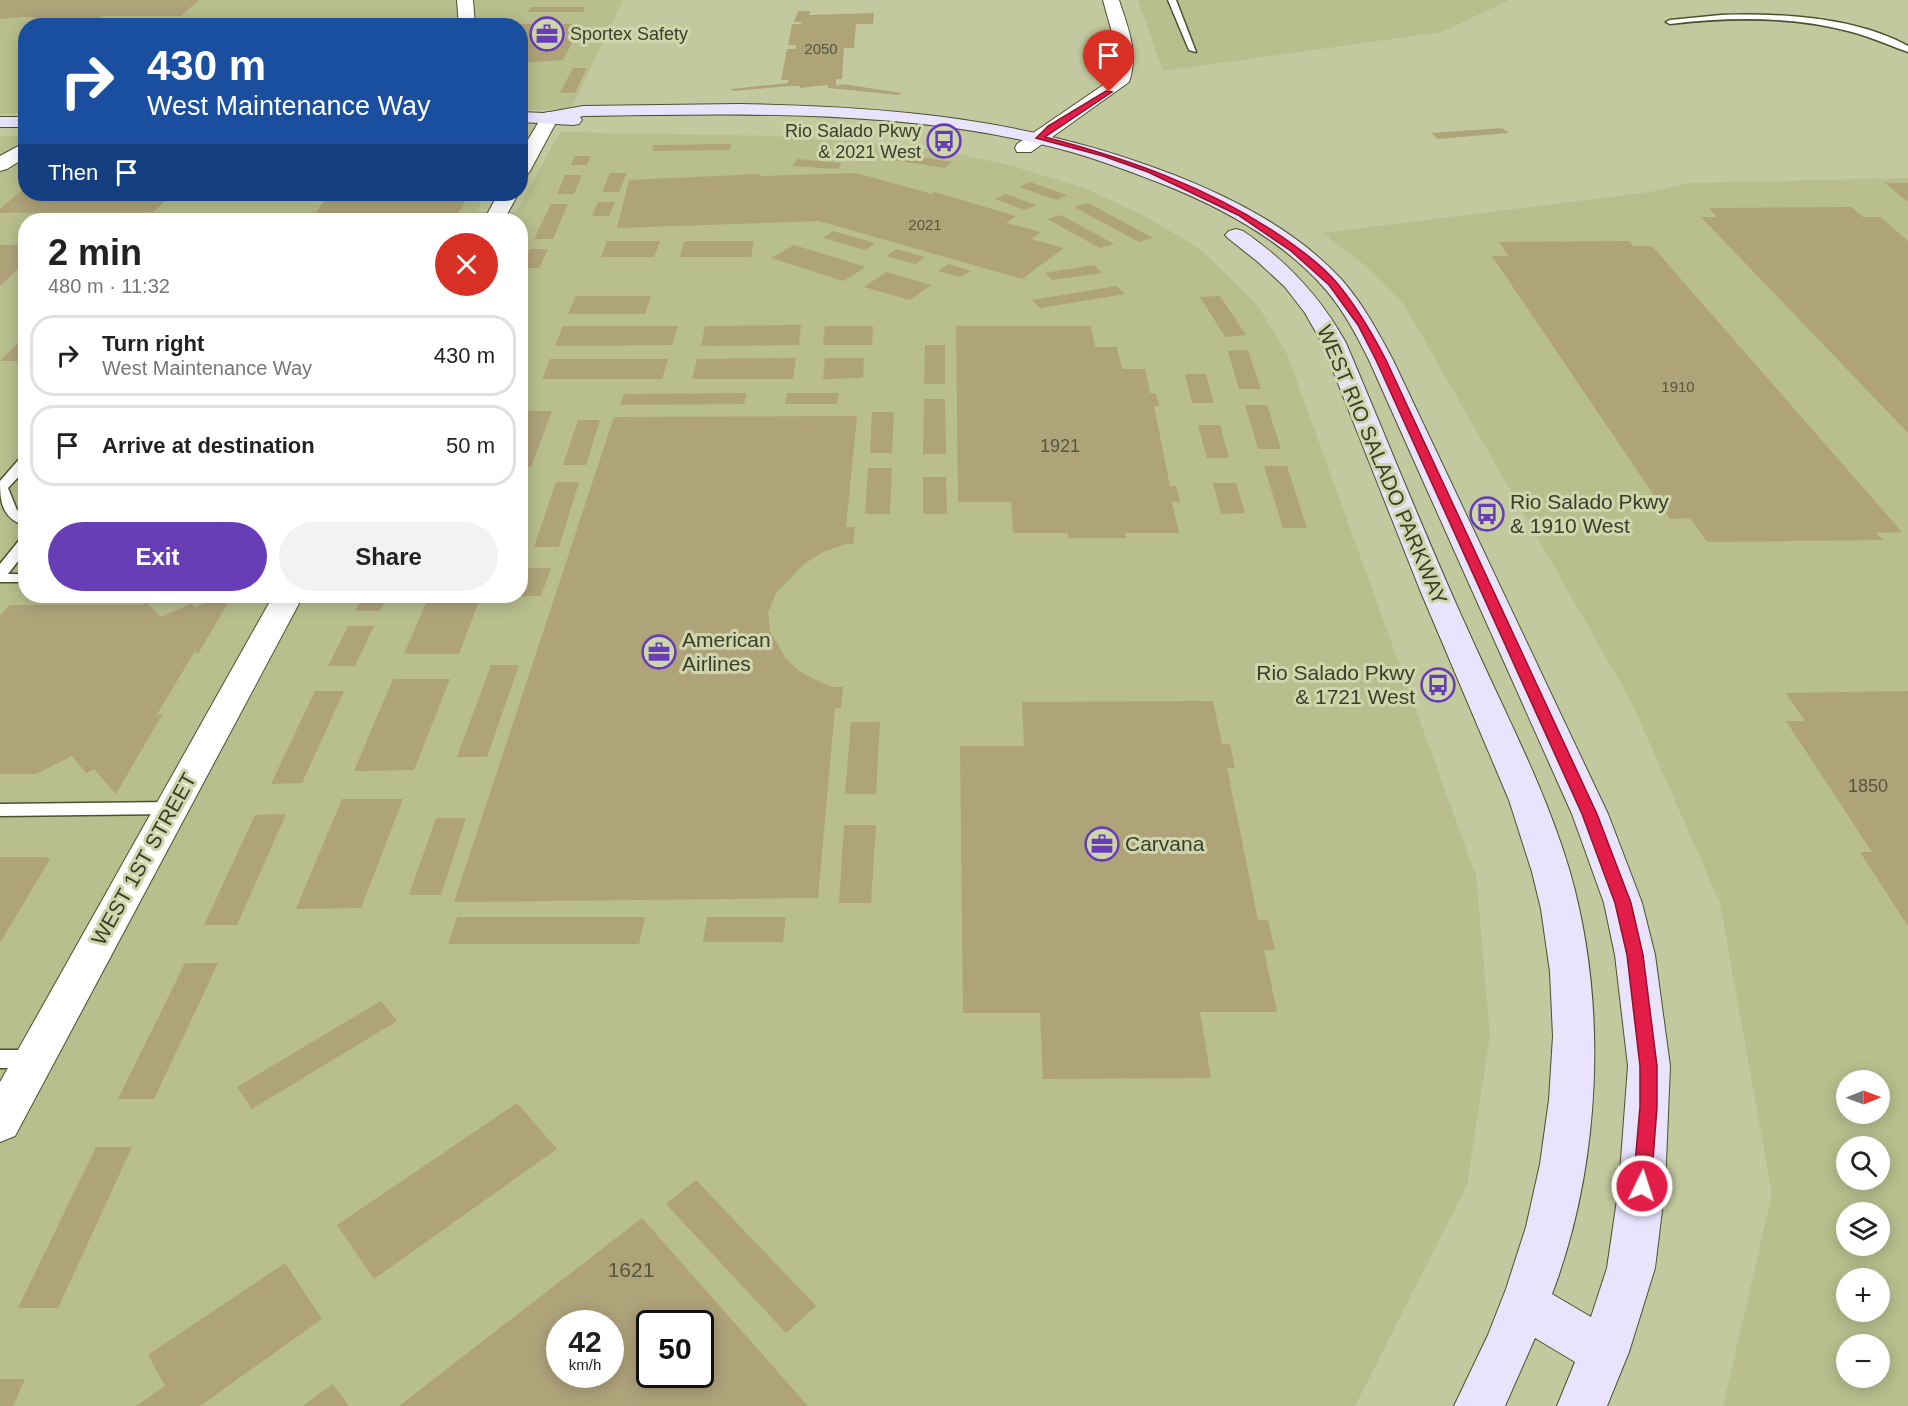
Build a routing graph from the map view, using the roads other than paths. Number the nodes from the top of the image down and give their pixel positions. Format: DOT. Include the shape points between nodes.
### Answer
graph roads {
  1 [pos="465,0"];
  2 [pos="1111,0"];
  3 [pos="1172,0"];
  4 [pos="466,18"];
  5 [pos="1670,22"];
  6 [pos="1193,50"];
  7 [pos="1908,50"];
  8 [pos="528,117"];
  9 [pos="550,117"];
  10 [pos="0,122"];
  11 [pos="18,122"];
  12 [pos="18,136"];
  13 [pos="1032,143"];
  14 [pos="0,147"];
  15 [pos="18,153"];
  16 [pos="528,157"];
  17 [pos="0,165"];
  18 [pos="18,469"];
  19 [pos="18,517"];
  20 [pos="18,552"];
  21 [pos="0,576"];
  22 [pos="18,577"];
  23 [pos="284,603"];
  24 [pos="172,808"];
  25 [pos="0,810"];
  26 [pos="18,1059"];
  27 [pos="0,1123"];
  28 [pos="1526,1305"];
  29 [pos="1604,1352"];
  30 [pos="1479,1406"];
  31 [pos="1582,1406"];
  1 -- 4 [label="street"];
  2 -- 13 [label="street" via="1127,58 1120,82"];
  3 -- 6 [label="lane"];
  5 -- 7 [label="lane" via="1712,16 1812,21 1860,32"];
  8 -- 9 [label="main road, WEST RIO SALADO PARKWAY"];
  9 -- 13 [label="main road, WEST RIO SALADO PARKWAY" via="580,121 850,122"];
  9 -- 16 [label="street"];
  10 -- 11 [label="main road"];
  12 -- 14 [label="street"];
  13 -- 28 [label="main road, WEST RIO SALADO PARKWAY" via="1129,180 1216,223 1278,266 1326,327 1523,793 1560,909 1572,994 1571,1099 1552,1208"];
  13 -- 29 [label="main road, WEST RIO SALADO PARKWAY" via="1105,155 1151,171 1241,213 1294,249 1332,283 1363,324 1381,360 1590,814 1623,903 1635,955 1648,1066 1642,1186 1631,1268"];
  15 -- 17 [label="street"];
  18 -- 19 [label="lane" via="1,488 11,512"];
  20 -- 21 [label="lane"];
  21 -- 22 [label="lane"];
  23 -- 24 [label="street, WEST 1ST STREET"];
  24 -- 25 [label="lane"];
  24 -- 26 [label="street, WEST 1ST STREET"];
  26 -- 27 [label="street, WEST 1ST STREET"];
  28 -- 29 [label="main road"];
  28 -- 30 [label="main road, WEST RIO SALADO PARKWAY"];
  29 -- 31 [label="main road, WEST RIO SALADO PARKWAY"];
}
